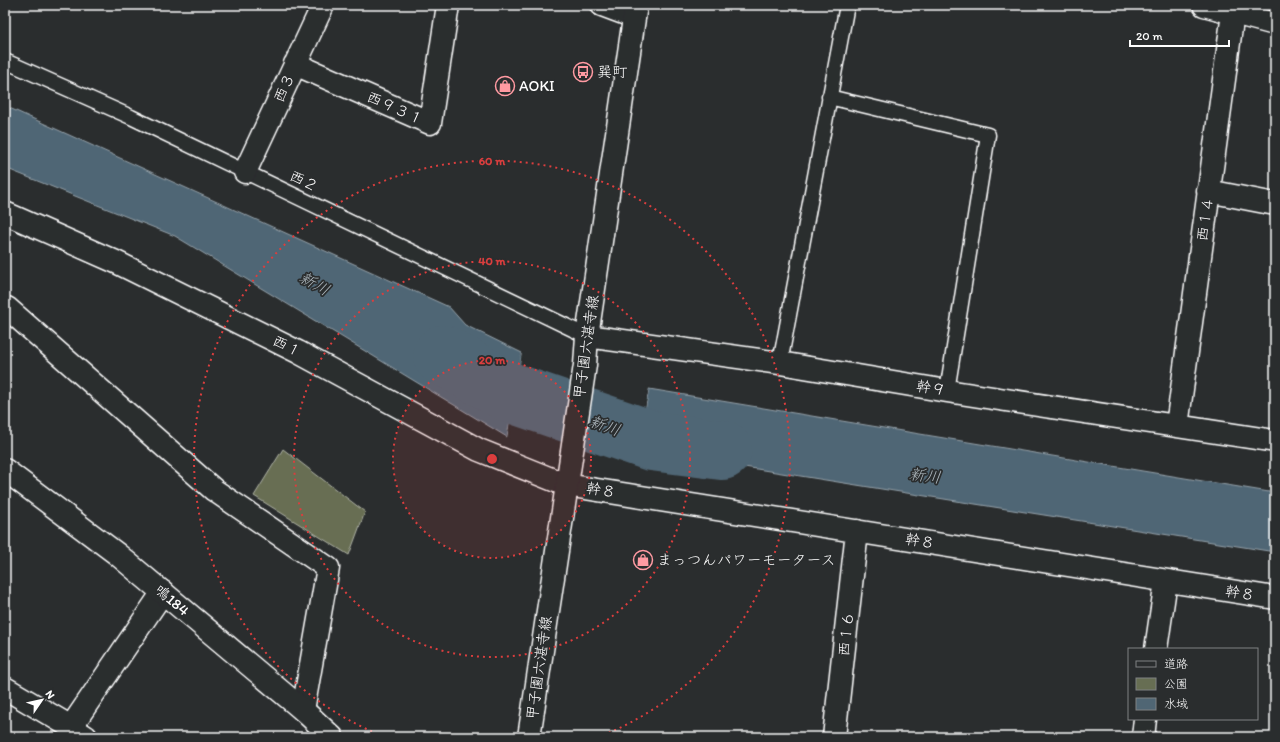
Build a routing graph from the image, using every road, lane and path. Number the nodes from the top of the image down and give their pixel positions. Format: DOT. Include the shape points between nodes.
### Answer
graph roads {
  1 [pos="323,5"];
  2 [pos="448,5"];
  3 [pos="602,5"];
  4 [pos="847,5"];
  5 [pos="1204,5"];
  6 [pos="635,11"];
  7 [pos="1233,13"];
  8 [pos="1275,24"];
  9 [pos="5,61"];
  10 [pos="295,64"];
  11 [pos="829,97"];
  12 [pos="245,172"];
  13 [pos="1208,192"];
  14 [pos="1275,204"];
  15 [pos="5,213"];
  16 [pos="5,310"];
  17 [pos="587,336"];
  18 [pos="780,363"];
  19 [pos="947,391"];
  20 [pos="1176,426"];
  21 [pos="1275,441"];
  22 [pos="5,470"];
  23 [pos="566,484"];
  24 [pos="857,531"];
  25 [pos="1166,581"];
  26 [pos="163,592"];
  27 [pos="1275,598"];
  28 [pos="1156,648"];
  29 [pos="5,688"];
  30 [pos="303,710"];
  31 [pos="1145,720"];
  32 [pos="78,732"];
  33 [pos="332,737"];
  34 [pos="529,737"];
  35 [pos="834,737"];
  36 [pos="1143,737"];
  1 -- 10 [label="street, 西３"];
  2 -- 10 [label="street, 西９３１" via="430,123"];
  3 -- 6 [label="street"];
  4 -- 11 [label="lane"];
  5 -- 7 [label="street"];
  6 -- 17 [label="street, 甲子園六湛寺線"];
  7 -- 8 [label="street"];
  7 -- 13 [label="street, 西１４"];
  9 -- 12 [label="lane, 西２" via="131,117"];
  10 -- 12 [label="street, 西３"];
  11 -- 18 [label="lane"];
  11 -- 19 [label="lane" via="988,135"];
  12 -- 17 [label="lane, 西２"];
  13 -- 14 [label="street"];
  13 -- 20 [label="street, 西１４"];
  15 -- 23 [label="street, 西１" via="116,262 298,352 479,450"];
  16 -- 30 [label="street" via="7,308 214,490 328,568"];
  17 -- 18 [label="street, 幹９"];
  17 -- 23 [label="street, 甲子園六湛寺線" via="585,365"];
  18 -- 19 [label="street, 幹９"];
  19 -- 20 [label="street, 幹９"];
  20 -- 21 [label="street, 幹９"];
  22 -- 26 [label="street, 鳴184"];
  23 -- 24 [label="street, 幹８"];
  23 -- 34 [label="street, 甲子園六湛寺線"];
  24 -- 25 [label="street, 幹８"];
  24 -- 35 [label="street, 西１６"];
  25 -- 27 [label="street, 幹８"];
  25 -- 28 [label="street"];
  26 -- 30 [label="street, 鳴184"];
  26 -- 32 [label="street"];
  29 -- 32 [label="street"];
  30 -- 33 [label="street, 鳴184"];
  31 -- 36 [label="street"];
}
